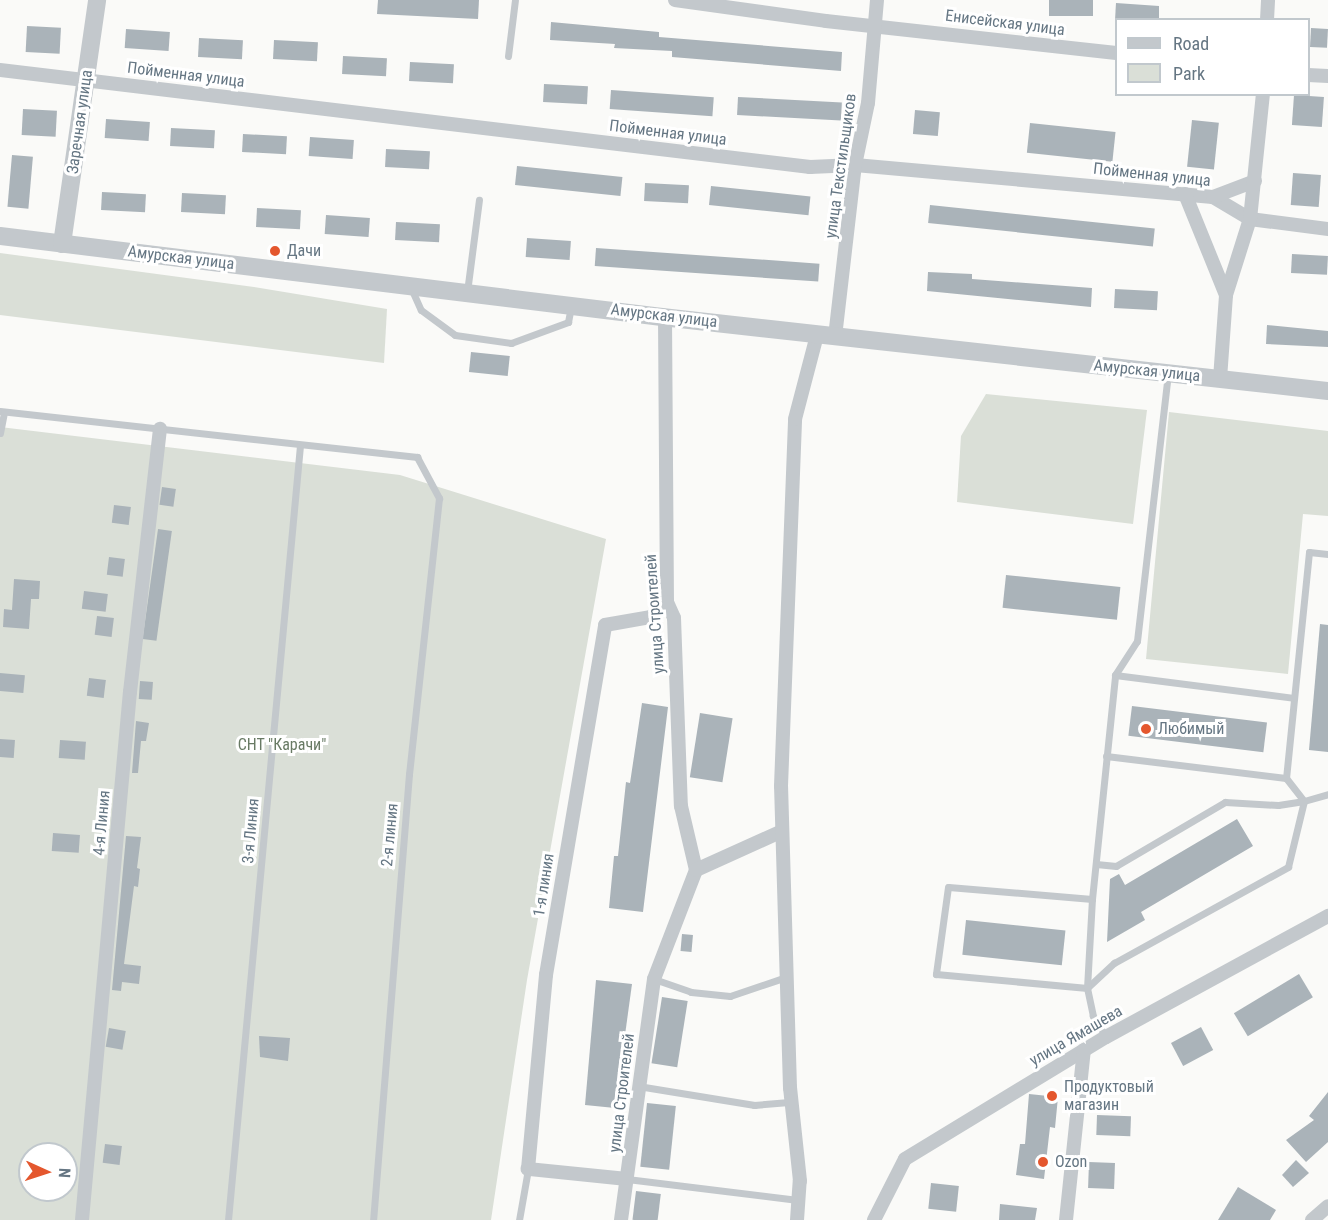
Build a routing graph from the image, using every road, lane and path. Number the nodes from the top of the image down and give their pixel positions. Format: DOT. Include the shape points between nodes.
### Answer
graph roads {
  1 [pos="97,0"];
  2 [pos="515,0"];
  3 [pos="675,0"];
  4 [pos="877,0"];
  5 [pos="1268,0"];
  6 [pos="1267,18"];
  7 [pos="872,25"];
  8 [pos="1115,53"];
  9 [pos="508,56"];
  10 [pos="0,70"];
  11 [pos="1310,75"];
  12 [pos="1328,76"];
  13 [pos="86,80"];
  14 [pos="1263,96"];
  15 [pos="855,165"];
  16 [pos="1255,181"];
  17 [pos="1185,194"];
  18 [pos="1213,196"];
  19 [pos="479,200"];
  20 [pos="1250,219"];
  21 [pos="1328,229"];
  22 [pos="0,236"];
  23 [pos="62,244"];
  24 [pos="410,286"];
  25 [pos="467,292"];
  26 [pos="1226,295"];
  27 [pos="572,304"];
  28 [pos="665,318"];
  29 [pos="826,336"];
  30 [pos="1168,373"];
  31 [pos="1220,379"];
  32 [pos="1328,391"];
  33 [pos="2,412"];
  34 [pos="160,429"];
  35 [pos="0,433"];
  36 [pos="300,445"];
  37 [pos="1328,554"];
  38 [pos="668,602"];
  39 [pos="1114,675"];
  40 [pos="1294,698"];
  41 [pos="1106,756"];
  42 [pos="1286,778"];
  43 [pos="1328,794"];
  44 [pos="1304,801"];
  45 [pos="780,832"];
  46 [pos="1096,864"];
  47 [pos="696,870"];
  48 [pos="1092,899"];
  49 [pos="1328,916"];
  50 [pos="786,976"];
  51 [pos="654,979"];
  52 [pos="1087,988"];
  53 [pos="1106,1037"];
  54 [pos="1084,1050"];
  55 [pos="638,1086"];
  56 [pos="792,1102"];
  57 [pos="528,1169"];
  58 [pos="627,1179"];
  59 [pos="798,1200"];
  60 [pos="1328,1206"];
  61 [pos="82,1220"];
  62 [pos="228,1220"];
  63 [pos="373,1220"];
  64 [pos="519,1220"];
  65 [pos="621,1220"];
  66 [pos="797,1220"];
  67 [pos="874,1220"];
  68 [pos="1066,1220"];
  69 [pos="1312,1220"];
  1 -- 13 [label="street, Заречная улица"];
  2 -- 9 [label="lane"];
  3 -- 7 [label="street, Енисейская улица"];
  4 -- 7 [label="street, улица Текстильщиков"];
  5 -- 6 [label="street"];
  7 -- 8 [label="street, Енисейская улица"];
  7 -- 15 [label="street, улица Текстильщиков" via="868,103"];
  10 -- 13 [label="street, Пойменная улица"];
  11 -- 12 [label="street"];
  13 -- 15 [label="street, Пойменная улица" via="810,167"];
  13 -- 23 [label="street, Заречная улица"];
  14 -- 16 [label="street"];
  15 -- 17 [label="street, Пойменная улица"];
  15 -- 29 [label="street, улица Текстильщиков"];
  16 -- 18 [label="street"];
  16 -- 20 [label="street"];
  17 -- 18 [label="street, Пойменная улица"];
  17 -- 26 [label="street"];
  18 -- 20 [label="street, Пойменная улица"];
  19 -- 25 [label="lane"];
  20 -- 21 [label="street, Пойменная улица"];
  20 -- 26 [label="street"];
  22 -- 23 [label="street, Амурская улица"];
  23 -- 24 [label="street, Амурская улица"];
  24 -- 25 [label="street, Амурская улица"];
  24 -- 27 [label="lane" via="421,310 455,335 512,343 568,322"];
  25 -- 27 [label="street, Амурская улица"];
  26 -- 31 [label="street"];
  27 -- 28 [label="street, Амурская улица"];
  28 -- 29 [label="street, Амурская улица"];
  28 -- 38 [label="street, улица Строителей"];
  29 -- 30 [label="street, Амурская улица"];
  29 -- 45 [label="street, улица Текстильщиков" via="795,419"];
  30 -- 31 [label="street, Амурская улица"];
  30 -- 39 [label="lane" via="1137,641"];
  31 -- 32 [label="street, Амурская улица"];
  33 -- 34 [label="lane"];
  33 -- 35 [label="lane"];
  34 -- 36 [label="lane"];
  34 -- 61 [label="street, 4-я Линия" via="130,692"];
  36 -- 62 [label="lane, 3-я Линия"];
  36 -- 63 [label="lane, 2-я линия" via="417,457 439,498 409,774"];
  37 -- 40 [label="lane" via="1309,552"];
  38 -- 47 [label="street, улица Строителей" via="674,618 681,806"];
  38 -- 57 [label="street, 1-я линия" via="651,618 605,625 546,975"];
  39 -- 40 [label="lane"];
  39 -- 41 [label="lane"];
  40 -- 42 [label="lane"];
  41 -- 42 [label="lane"];
  41 -- 46 [label="lane"];
  42 -- 44 [label="lane"];
  43 -- 44 [label="lane"];
  44 -- 46 [label="lane" via="1278,805 1224,802 1116,866"];
  44 -- 52 [label="lane" via="1288,867 1114,963"];
  45 -- 47 [label="street"];
  45 -- 50 [label="street, улица Текстильщиков"];
  46 -- 48 [label="lane"];
  47 -- 51 [label="street, улица Строителей"];
  48 -- 52 [label="lane"];
  48 -- 52 [label="lane" via="948,887 936,974"];
  49 -- 53 [label="street, улица Ямашева"];
  50 -- 51 [label="lane" via="730,996 690,992"];
  50 -- 56 [label="street, улица Текстильщиков"];
  51 -- 55 [label="street, улица Строителей"];
  52 -- 53 [label="lane" via="1093,1016"];
  53 -- 54 [label="street, улица Ямашева"];
  54 -- 67 [label="street, улица Ямашева" via="904,1159"];
  54 -- 68 [label="street"];
  55 -- 56 [label="lane" via="754,1105"];
  55 -- 58 [label="street, улица Строителей"];
  56 -- 59 [label="street, улица Текстильщиков"];
  57 -- 58 [label="street"];
  57 -- 64 [label="lane, 1-я линия"];
  58 -- 59 [label="lane"];
  58 -- 65 [label="street, улица Строителей"];
  59 -- 66 [label="street, улица Текстильщиков"];
  60 -- 69 [label="street"];
}
